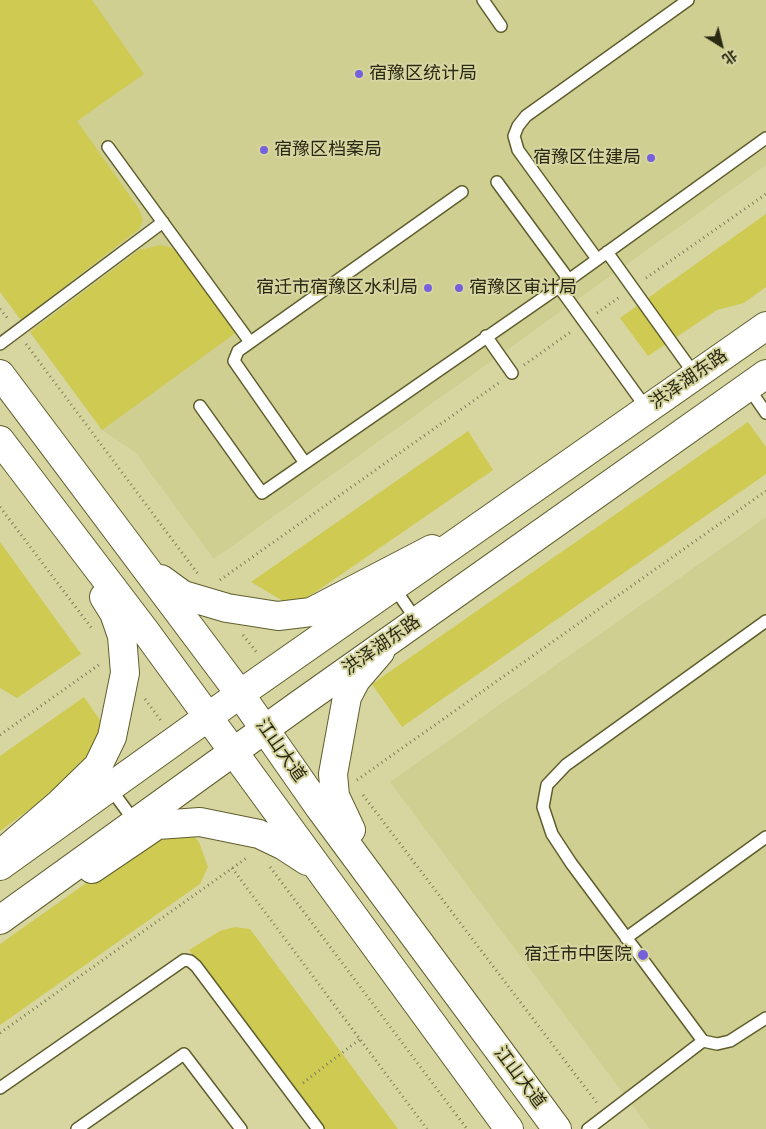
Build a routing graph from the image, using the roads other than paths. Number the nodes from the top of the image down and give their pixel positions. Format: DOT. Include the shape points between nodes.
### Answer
graph roads {
  1 [pos="483,0"];
  2 [pos="688,0"];
  3 [pos="501,26"];
  4 [pos="766,138"];
  5 [pos="108,147"];
  6 [pos="497,182"];
  7 [pos="462,192"];
  8 [pos="163,222"];
  9 [pos="602,256"];
  10 [pos="569,280"];
  11 [pos="559,287"];
  12 [pos="766,326"];
  13 [pos="486,336"];
  14 [pos="250,342"];
  15 [pos="0,344"];
  16 [pos="512,373"];
  17 [pos="0,374"];
  18 [pos="695,375"];
  19 [pos="757,381"];
  20 [pos="200,406"];
  21 [pos="647,409"];
  22 [pos="766,413"];
  23 [pos="0,440"];
  24 [pos="305,463"];
  25 [pos="33,483"];
  26 [pos="486,521"];
  27 [pos="145,567"];
  28 [pos="393,586"];
  29 [pos="417,621"];
  30 [pos="766,621"];
  31 [pos="389,641"];
  32 [pos="240,694"];
  33 [pos="209,717"];
  34 [pos="265,729"];
  35 [pos="234,751"];
  36 [pos="110,788"];
  37 [pos="135,822"];
  38 [pos="766,837"];
  39 [pos="0,855"];
  40 [pos="0,866"];
  41 [pos="319,869"];
  42 [pos="0,920"];
  43 [pos="402,921"];
  44 [pos="0,931"];
  45 [pos="626,938"];
  46 [pos="766,1018"];
  47 [pos="703,1041"];
  48 [pos="0,1088"];
  49 [pos="77,1129"];
  50 [pos="241,1129"];
  51 [pos="318,1129"];
  52 [pos="509,1129"];
  53 [pos="557,1129"];
  54 [pos="588,1129"];
  1 -- 3 [label="lane"];
  2 -- 9 [label="lane" via="526,116 514,136 518,150"];
  4 -- 9 [label="lane"];
  5 -- 8 [label="lane"];
  6 -- 10 [label="lane"];
  7 -- 14 [label="lane"];
  8 -- 14 [label="lane"];
  8 -- 15 [label="lane"];
  9 -- 10 [label="lane"];
  9 -- 18 [label="lane" via="632,288"];
  10 -- 11 [label="lane"];
  11 -- 13 [label="lane"];
  11 -- 21 [label="lane"];
  12 -- 18 [label="main road, 洪泽湖东路"];
  13 -- 16 [label="lane"];
  13 -- 24 [label="lane"];
  14 -- 24 [label="lane" via="238,351 234,361"];
  17 -- 27 [label="main road, 江山大道"];
  18 -- 21 [label="main road, 洪泽湖东路"];
  19 -- 22 [label="lane"];
  19 -- 29 [label="main road, 洪泽湖东路"];
  20 -- 24 [label="lane" via="262,493"];
  21 -- 26 [label="main road, 洪泽湖东路"];
  23 -- 25 [label="main road, 江山大道"];
  25 -- 33 [label="main road, 江山大道"];
  25 -- 39 [label="main road" via="114,613 122,636 125,673 112,737 98,766"];
  26 -- 27 [label="main road" via="311,612 278,616 226,608 183,595"];
  26 -- 28 [label="main road, 洪泽湖东路"];
  27 -- 32 [label="main road, 江山大道"];
  28 -- 29 [label="lane"];
  28 -- 32 [label="main road, 洪泽湖东路"];
  29 -- 31 [label="main road, 洪泽湖东路"];
  30 -- 45 [label="lane" via="566,765 547,785 543,807 552,834"];
  31 -- 34 [label="main road, 洪泽湖东路"];
  31 -- 43 [label="main road" via="356,680 347,697 333,774 335,796 344,818"];
  32 -- 33 [label="main road, 洪泽湖东路"];
  32 -- 34 [label="main road, 江山大道"];
  33 -- 35 [label="main road, 江山大道"];
  33 -- 36 [label="main road, 洪泽湖东路"];
  34 -- 35 [label="main road, 洪泽湖东路"];
  34 -- 43 [label="main road, 江山大道"];
  35 -- 37 [label="main road, 洪泽湖东路"];
  35 -- 41 [label="main road, 江山大道"];
  36 -- 37 [label="lane"];
  36 -- 40 [label="main road, 洪泽湖东路"];
  37 -- 42 [label="main road, 洪泽湖东路"];
  38 -- 45 [label="lane"];
  41 -- 44 [label="main road" via="259,834 200,822 157,825"];
  41 -- 52 [label="main road, 江山大道"];
  43 -- 53 [label="main road, 江山大道"];
  45 -- 47 [label="lane"];
  46 -- 47 [label="lane" via="730,1041 717,1044"];
  47 -- 54 [label="lane"];
  48 -- 51 [label="lane" via="184,960 196,966"];
  49 -- 50 [label="lane" via="184,1054"];
}
